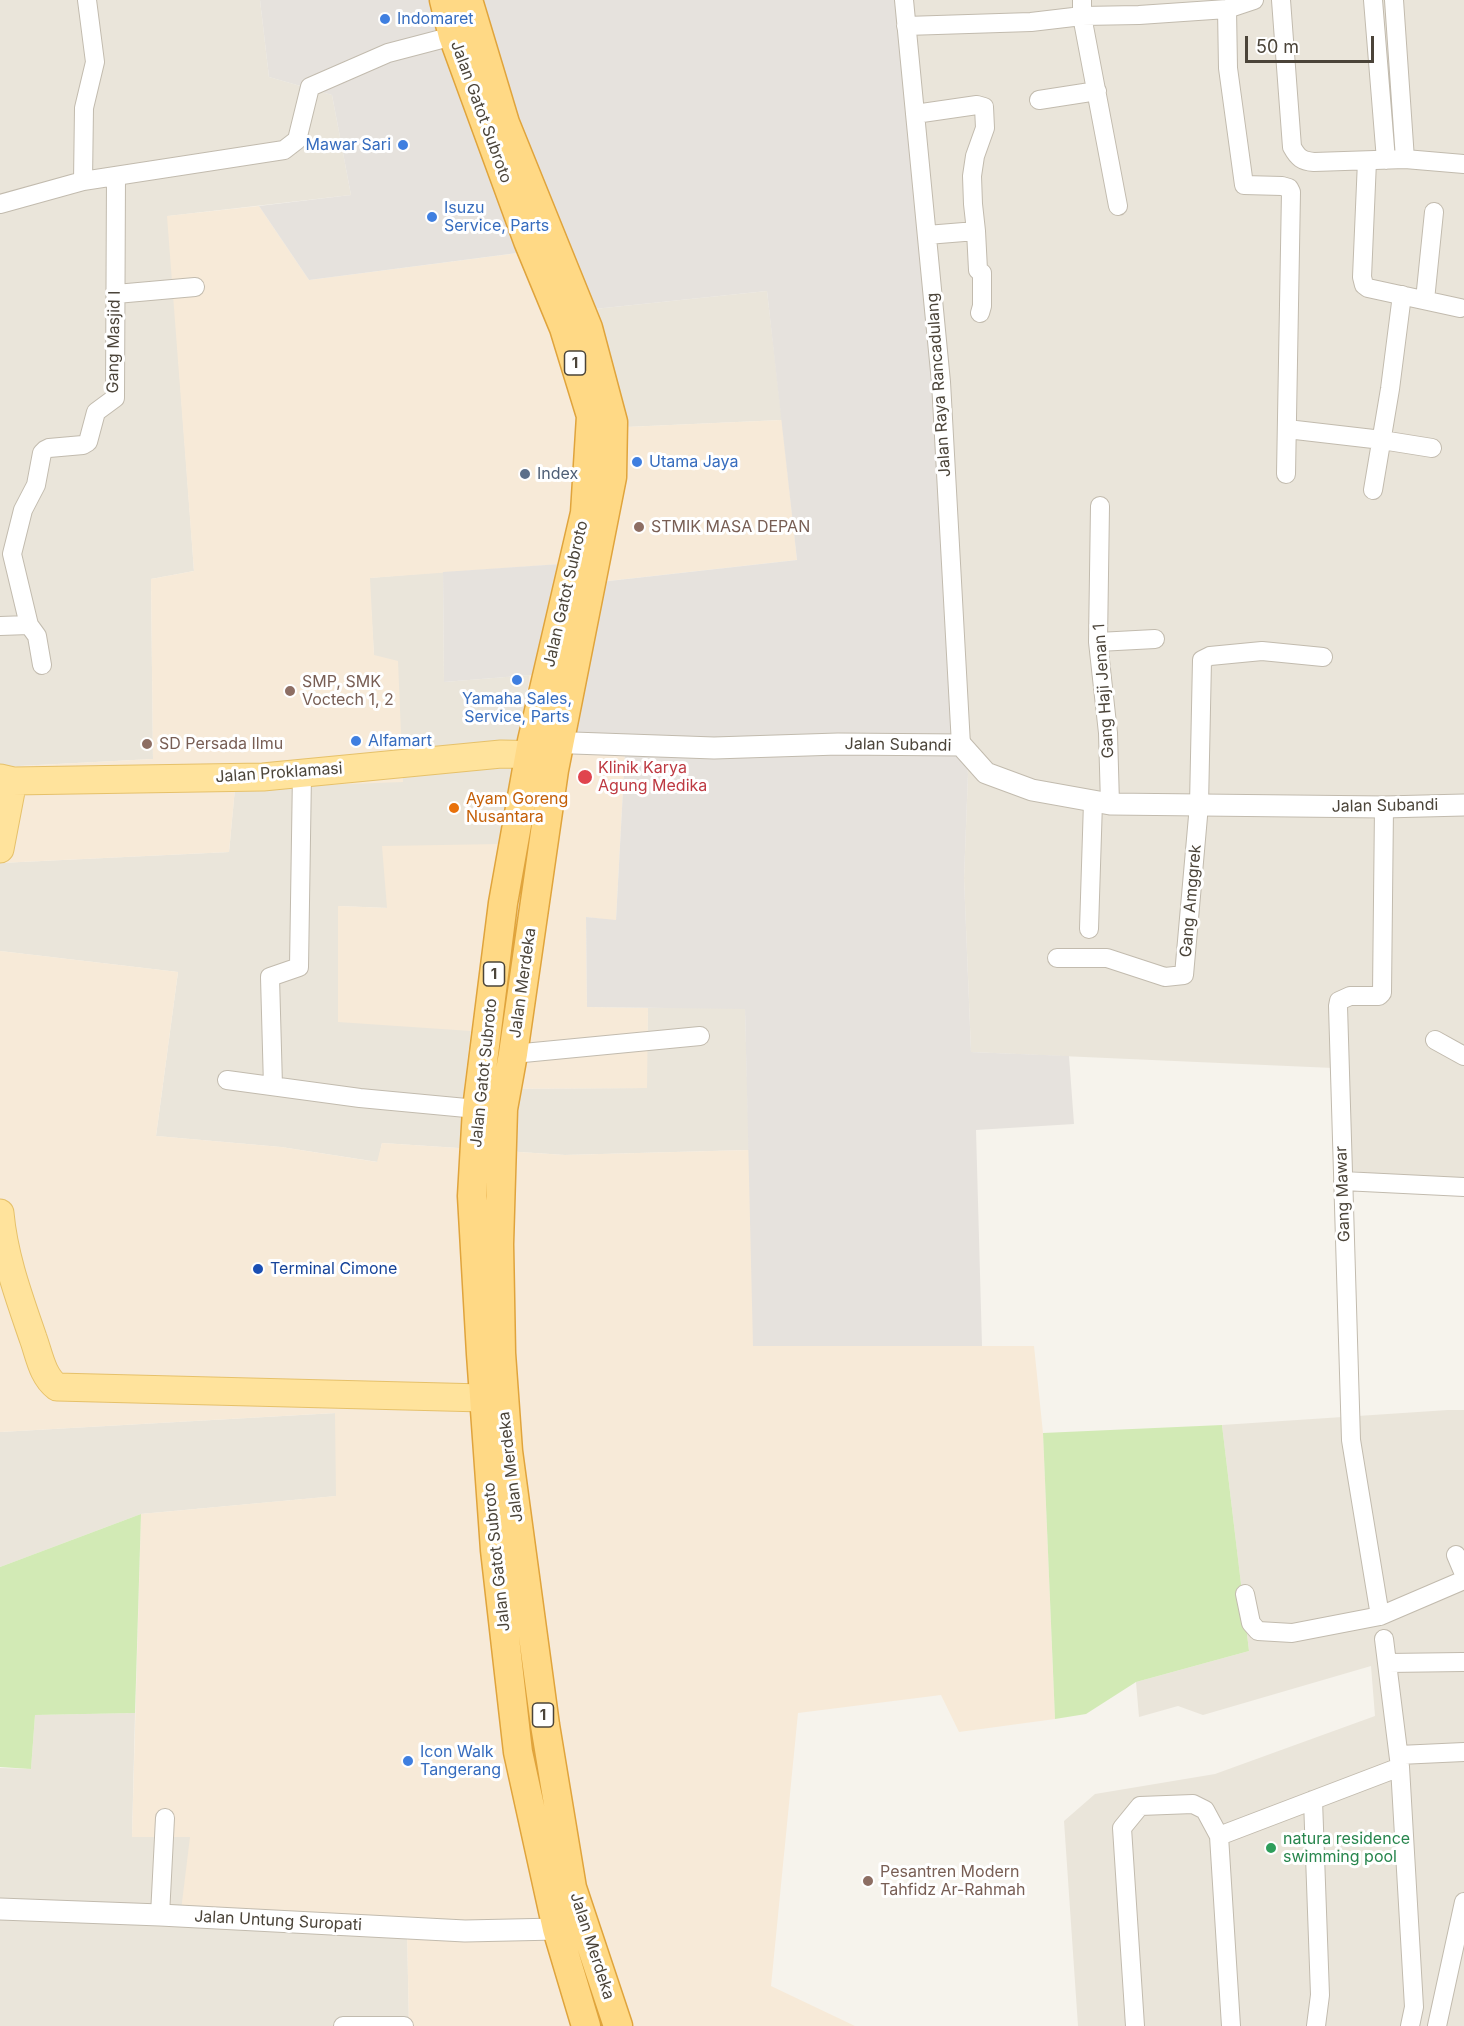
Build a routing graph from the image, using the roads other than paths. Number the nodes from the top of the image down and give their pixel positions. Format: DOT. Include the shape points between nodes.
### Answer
graph roads {
  1 [pos="87,0"];
  2 [pos="444,0"];
  3 [pos="468,0"];
  4 [pos="903,0"];
  5 [pos="1254,0"];
  6 [pos="1281,0"];
  7 [pos="1372,0"];
  8 [pos="1394,0"];
  9 [pos="1138,7"];
  10 [pos="1082,8"];
  11 [pos="1227,9"];
  12 [pos="906,26"];
  13 [pos="453,36"];
  14 [pos="1097,91"];
  15 [pos="1039,100"];
  16 [pos="915,114"];
  17 [pos="1405,159"];
  18 [pos="1367,160"];
  19 [pos="1386,160"];
  20 [pos="1464,164"];
  21 [pos="116,176"];
  22 [pos="83,181"];
  23 [pos="0,204"];
  24 [pos="1118,206"];
  25 [pos="1434,212"];
  26 [pos="976,231"];
  27 [pos="927,235"];
  28 [pos="195,287"];
  29 [pos="116,294"];
  30 [pos="1402,295"];
  31 [pos="1425,300"];
  32 [pos="1460,308"];
  33 [pos="980,313"];
  34 [pos="1287,429"];
  35 [pos="1382,440"];
  36 [pos="1432,448"];
  37 [pos="1286,474"];
  38 [pos="1373,490"];
  39 [pos="1100,506"];
  40 [pos="29,625"];
  41 [pos="0,626"];
  42 [pos="1155,639"];
  43 [pos="1098,642"];
  44 [pos="1323,657"];
  45 [pos="42,665"];
  46 [pos="961,745"];
  47 [pos="530,748"];
  48 [pos="559,749"];
  49 [pos="302,773"];
  50 [pos="6,779"];
  51 [pos="1101,803"];
  52 [pos="1199,805"];
  53 [pos="1464,805"];
  54 [pos="1384,807"];
  55 [pos="0,849"];
  56 [pos="534,900"];
  57 [pos="1089,929"];
  58 [pos="1057,958"];
  59 [pos="700,1036"];
  60 [pos="1435,1040"];
  61 [pos="513,1054"];
  62 [pos="1464,1056"];
  63 [pos="227,1080"];
  64 [pos="273,1086"];
  65 [pos="477,1109"];
  66 [pos="1343,1181"];
  67 [pos="1464,1187"];
  68 [pos="0,1213"];
  69 [pos="493,1397"];
  70 [pos="1456,1555"];
  71 [pos="1464,1574"];
  72 [pos="1464,1580"];
  73 [pos="1245,1594"];
  74 [pos="1380,1616"];
  75 [pos="1384,1640"];
  76 [pos="1463,1662"];
  77 [pos="1388,1663"];
  78 [pos="1464,1752"];
  79 [pos="1399,1761"];
  80 [pos="1313,1800"];
  81 [pos="165,1818"];
  82 [pos="1219,1836"];
  83 [pos="1464,1902"];
  84 [pos="0,1909"];
  85 [pos="160,1915"];
  86 [pos="557,1929"];
  87 [pos="343,2026"];
  88 [pos="400,2026"];
  89 [pos="586,2026"];
  90 [pos="618,2026"];
  91 [pos="1135,2026"];
  92 [pos="1230,2026"];
  93 [pos="1316,2026"];
  94 [pos="1410,2026"];
  95 [pos="1437,2026"];
  1 -- 22 [label="street" via="95,62 84,108"];
  2 -- 13 [label="highway, Jalan Gatot Subroto / 1"];
  3 -- 48 [label="highway, Jalan Gatot Subroto / 1" via="505,123 588,328 613,423 612,477"];
  4 -- 12 [label="street, Jalan Raya Rancadulang"];
  5 -- 11 [label="street"];
  6 -- 18 [label="street" via="1292,147 1305,161"];
  7 -- 19 [label="street"];
  8 -- 17 [label="street"];
  9 -- 10 [label="street"];
  9 -- 11 [label="street"];
  10 -- 12 [label="street" via="1031,22"];
  10 -- 14 [label="street"];
  11 -- 34 [label="street" via="1228,68 1244,185 1282,186 1291,192"];
  12 -- 16 [label="street, Jalan Raya Rancadulang"];
  13 -- 21 [label="street" via="388,53 310,87 297,140 284,150"];
  13 -- 47 [label="highway, Jalan Gatot Subroto / 1" via="564,328 591,416 585,513"];
  14 -- 15 [label="street"];
  14 -- 24 [label="street"];
  16 -- 26 [label="street" via="984,107 985,128 972,176"];
  16 -- 27 [label="street, Jalan Raya Rancadulang"];
  17 -- 19 [label="street"];
  17 -- 20 [label="street"];
  18 -- 19 [label="street"];
  18 -- 30 [label="street" via="1362,281 1368,288"];
  21 -- 22 [label="street"];
  21 -- 29 [label="street, Gang Masjid I"];
  22 -- 23 [label="street"];
  25 -- 31 [label="street"];
  26 -- 27 [label="street"];
  26 -- 33 [label="street" via="978,270 982,273"];
  27 -- 46 [label="street, Jalan Raya Rancadulang" via="941,382"];
  28 -- 29 [label="street"];
  29 -- 40 [label="street, Gang Masjid I" via="115,398 96,412 88,442 49,448 42,453 36,485 23,510 12,554"];
  30 -- 31 [label="street"];
  30 -- 35 [label="street"];
  31 -- 32 [label="street"];
  34 -- 35 [label="street"];
  34 -- 37 [label="street"];
  35 -- 36 [label="street"];
  35 -- 38 [label="street"];
  39 -- 43 [label="street, Gang Haji Jenan 1"];
  40 -- 41 [label="street"];
  40 -- 45 [label="street, Gang Masjid I" via="37,636"];
  42 -- 43 [label="street"];
  43 -- 51 [label="street, Gang Haji Jenan 1" via="1108,733"];
  44 -- 52 [label="street" via="1262,651 1203,658"];
  46 -- 48 [label="street, Jalan Subandi"];
  46 -- 51 [label="street, Jalan Subandi" via="986,773 1032,790"];
  47 -- 48 [label="main road, Jalan Proklamasi"];
  47 -- 49 [label="main road, Jalan Proklamasi"];
  47 -- 65 [label="highway, Jalan Gatot Subroto / 1" via="503,903"];
  48 -- 56 [label="highway, Jalan Gatot Subroto / 1"];
  49 -- 50 [label="main road, Jalan Proklamasi" via="263,777"];
  49 -- 64 [label="street" via="299,967 270,977"];
  50 -- 55 [label="main road"];
  51 -- 52 [label="street, Jalan Subandi"];
  51 -- 57 [label="street, Gang Haji Jenan 1"];
  52 -- 54 [label="street, Jalan Subandi"];
  52 -- 58 [label="street, Gang Amggrek" via="1184,975 1166,977 1107,958"];
  53 -- 54 [label="street, Jalan Subandi"];
  54 -- 66 [label="street, Gang Mawar" via="1382,993 1350,996 1339,1001 1338,1006"];
  56 -- 61 [label="highway, Jalan Merdeka / 1"];
  59 -- 61 [label="street"];
  60 -- 62 [label="street"];
  61 -- 69 [label="highway, Jalan Merdeka / 1" via="503,1108"];
  63 -- 64 [label="street"];
  64 -- 65 [label="street"];
  65 -- 69 [label="highway, Jalan Gatot Subroto / 1" via="472,1196"];
  66 -- 67 [label="street"];
  66 -- 74 [label="street, Gang Mawar" via="1351,1440"];
  68 -- 69 [label="main road, Jalan Merdeka" via="7,1260 17,1292 46,1376 57,1387"];
  69 -- 86 [label="highway, Jalan Gatot Subroto / 1" via="495,1550 518,1752"];
  69 -- 90 [label="highway, Jalan Merdeka / 1" via="508,1451 545,1725 572,1888"];
  70 -- 71 [label="street"];
  72 -- 74 [label="street"];
  73 -- 74 [label="street" via="1251,1623 1258,1631 1292,1632"];
  75 -- 77 [label="street"];
  76 -- 77 [label="street"];
  77 -- 79 [label="street"];
  78 -- 79 [label="street"];
  79 -- 80 [label="street"];
  79 -- 94 [label="street" via="1414,2007"];
  80 -- 82 [label="street"];
  80 -- 93 [label="street" via="1320,1995"];
  81 -- 85 [label="street"];
  82 -- 91 [label="street" via="1205,1810 1193,1804 1140,1806 1122,1828"];
  82 -- 92 [label="street"];
  83 -- 95 [label="street"];
  84 -- 85 [label="street, Jalan Untung Suropati"];
  85 -- 86 [label="street, Jalan Untung Suropati" via="465,1931"];
  86 -- 89 [label="highway, Jalan Gatot Subroto / 1"];
  87 -- 88 [label="street"];
}
